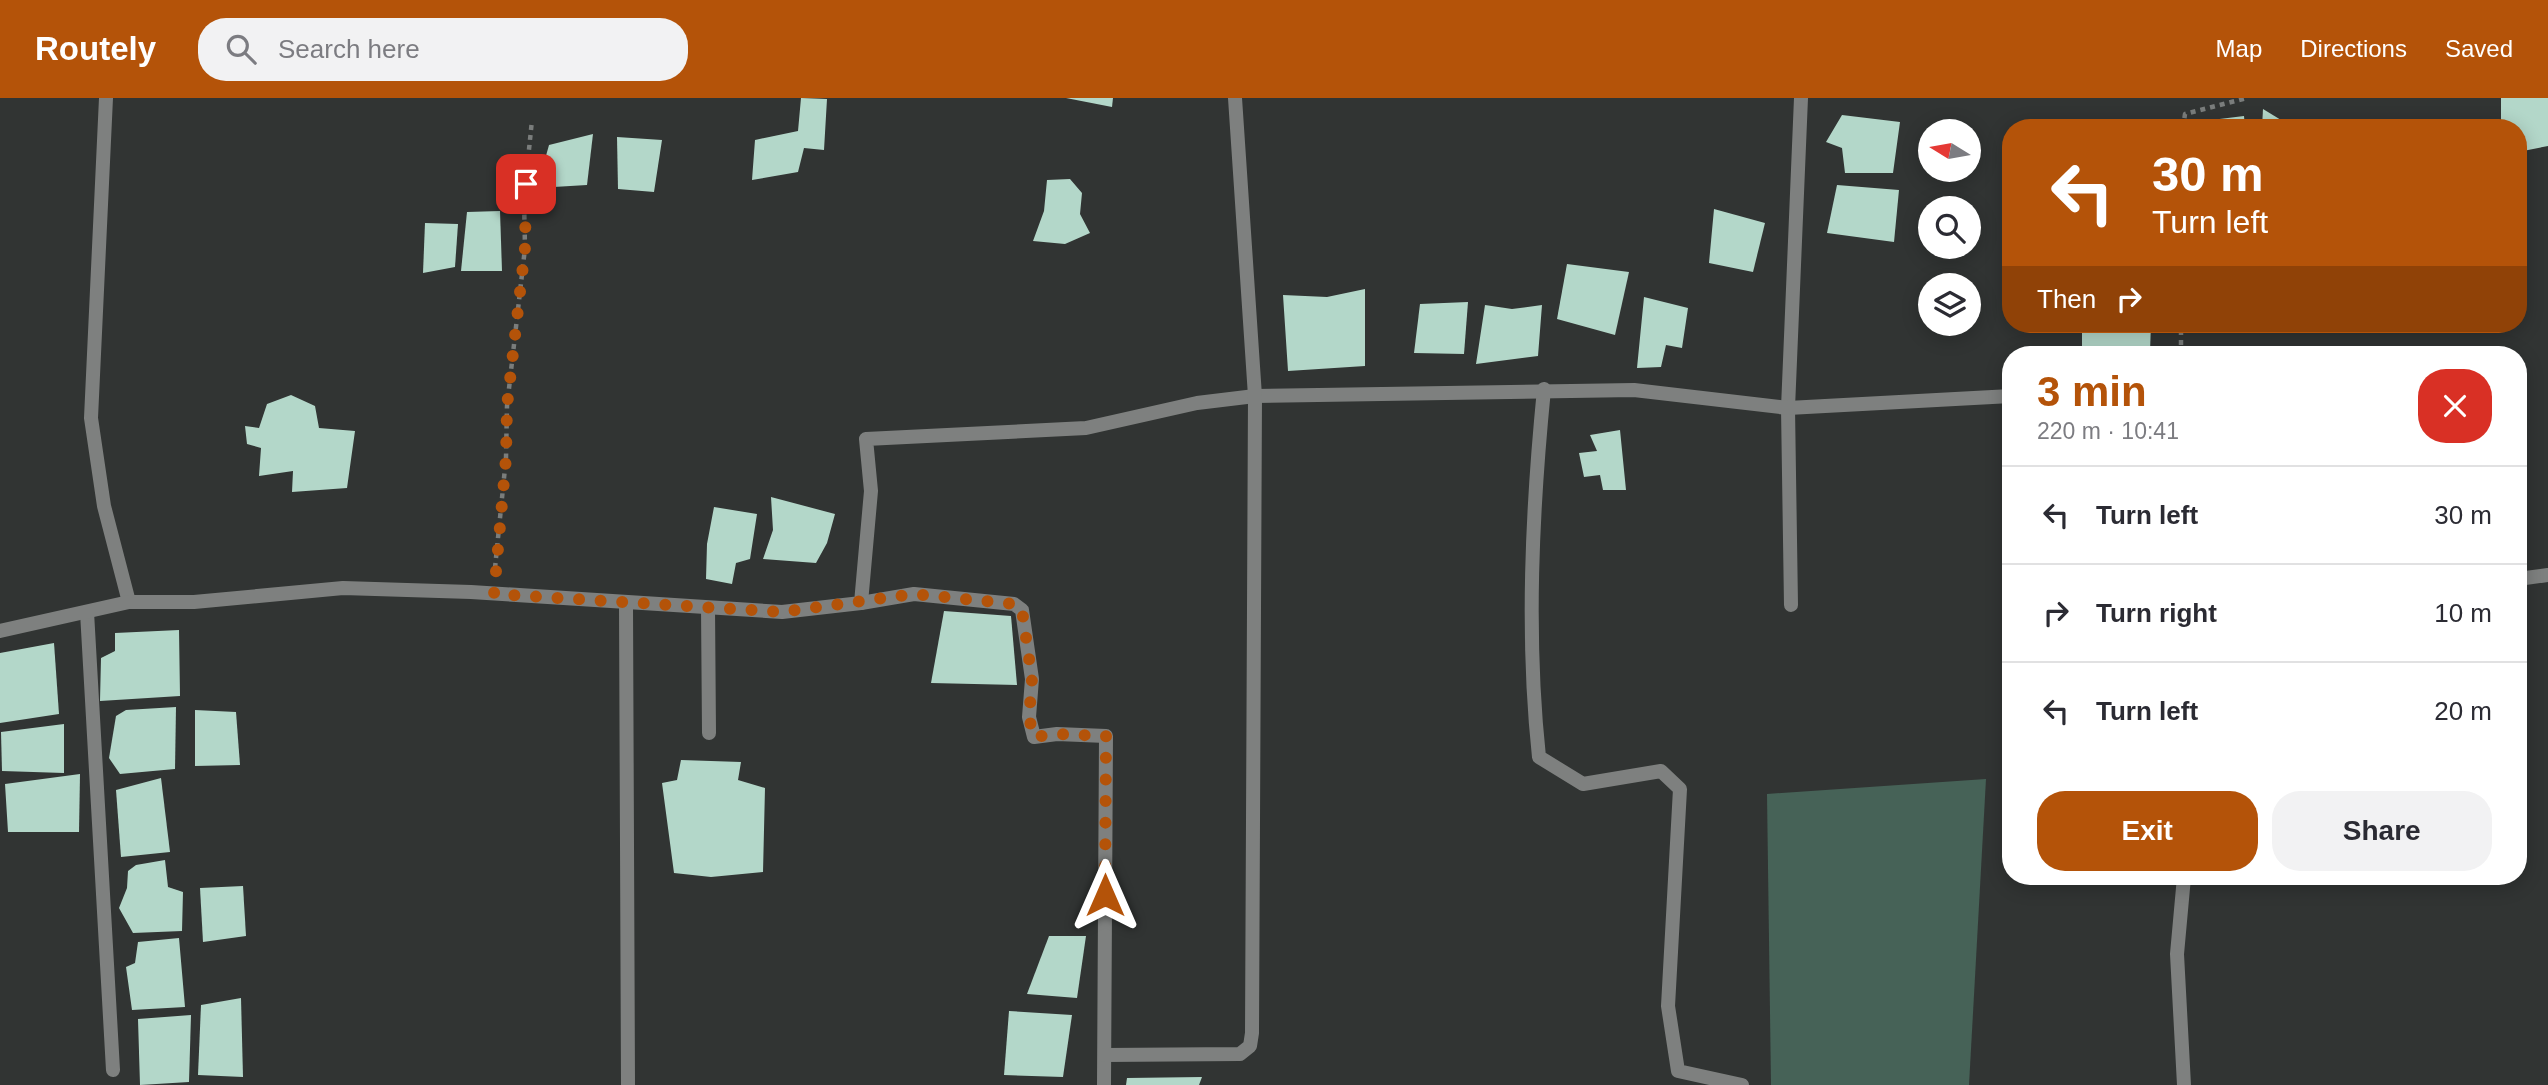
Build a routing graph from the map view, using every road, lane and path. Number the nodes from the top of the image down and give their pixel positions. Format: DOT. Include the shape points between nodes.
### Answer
graph roads {
  1 [pos="106,98"];
  2 [pos="1235,98"];
  3 [pos="1801,98"];
  4 [pos="2247,98"];
  5 [pos="2184,119"];
  6 [pos="532,120"];
  7 [pos="1544,389"];
  8 [pos="1255,396"];
  9 [pos="2002,396"];
  10 [pos="1788,408"];
  11 [pos="2548,575"];
  12 [pos="2527,578"];
  13 [pos="494,594"];
  14 [pos="130,603"];
  15 [pos="861,603"];
  16 [pos="626,604"];
  17 [pos="1791,606"];
  18 [pos="708,608"];
  19 [pos="87,612"];
  20 [pos="0,631"];
  21 [pos="709,733"];
  22 [pos="2183,885"];
  23 [pos="1105,1055"];
  24 [pos="113,1070"];
  25 [pos="628,1085"];
  26 [pos="1104,1085"];
  27 [pos="1742,1085"];
  28 [pos="2184,1085"];
  1 -- 14 [label="street" via="91,418 104,506"];
  2 -- 8 [label="street"];
  3 -- 10 [label="street"];
  4 -- 5 [label="path" via="2185,114"];
  6 -- 13 [label="path"];
  7 -- 8 [label="street"];
  7 -- 10 [label="street" via="1634,390"];
  7 -- 27 [label="street" via="1537,458 1531,682 1539,757 1583,784 1661,771 1680,789 1668,1006 1678,1071"];
  8 -- 15 [label="street" via="1198,403 1086,428 866,439 871,491"];
  8 -- 23 [label="street" via="1250,1046 1240,1054"];
  9 -- 10 [label="street"];
  10 -- 17 [label="street"];
  11 -- 12 [label="street"];
  13 -- 14 [label="street" via="343,589"];
  13 -- 16 [label="street"];
  14 -- 19 [label="street"];
  15 -- 18 [label="street" via="782,612"];
  15 -- 23 [label="street" via="914,594 1014,604 1022,610 1034,737 1106,736"];
  16 -- 18 [label="street"];
  16 -- 25 [label="street"];
  18 -- 21 [label="street"];
  19 -- 20 [label="street"];
  19 -- 24 [label="street"];
  22 -- 28 [label="street" via="2177,954"];
  23 -- 26 [label="street"];
}
